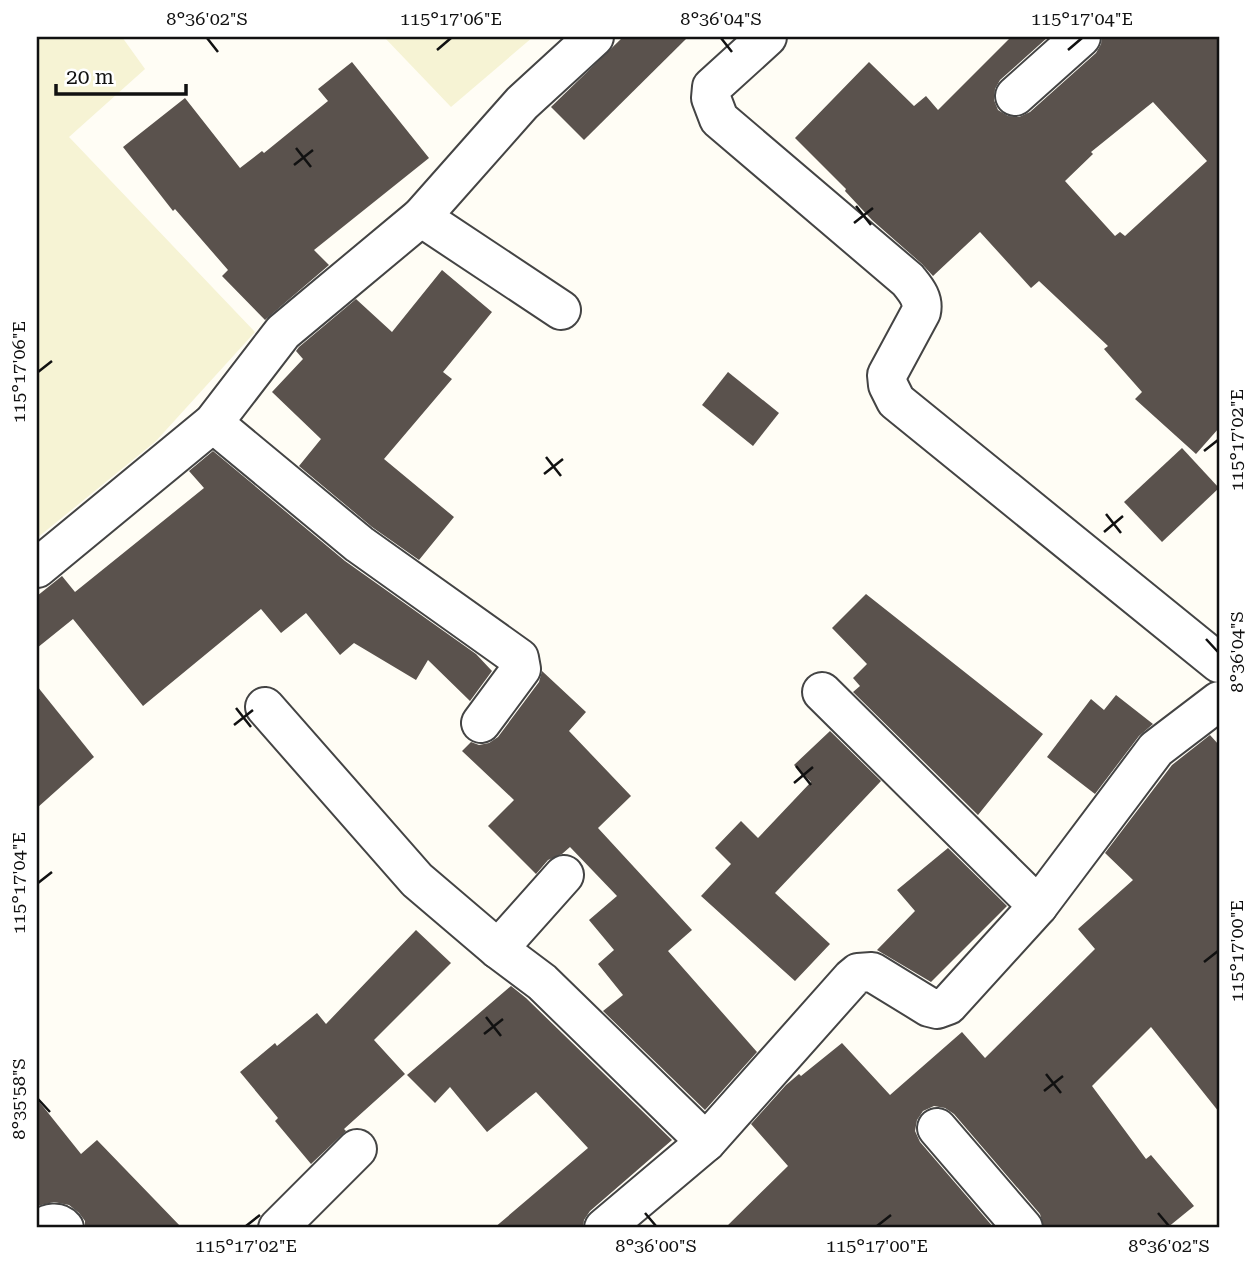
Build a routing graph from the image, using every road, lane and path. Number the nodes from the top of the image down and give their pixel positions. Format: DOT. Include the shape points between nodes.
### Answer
graph roads {
  1 [pos="594,37"];
  2 [pos="767,37"];
  3 [pos="1081,37"];
  4 [pos="1015,96"];
  5 [pos="421,217"];
  6 [pos="561,310"];
  7 [pos="213,423"];
  8 [pos="37,568"];
  9 [pos="1219,663"];
  10 [pos="822,692"];
  11 [pos="1219,701"];
  12 [pos="265,707"];
  13 [pos="481,723"];
  14 [pos="564,875"];
  15 [pos="1038,906"];
  16 [pos="498,949"];
  17 [pos="937,1128"];
  18 [pos="706,1142"];
  19 [pos="357,1149"];
  20 [pos="42,1228"];
  21 [pos="64,1228"];
  22 [pos="278,1228"];
  23 [pos="604,1228"];
  24 [pos="1023,1228"];
  1 -- 5 [label="street" via="522,103"];
  2 -- 9 [label="street" via="712,87 711,98 719,119 916,290 923,305 921,312 887,375 896,401"];
  3 -- 4 [label="street"];
  5 -- 6 [label="street"];
  5 -- 7 [label="street" via="282,332"];
  7 -- 8 [label="street"];
  7 -- 13 [label="street" via="359,544 519,658 521,669"];
  10 -- 15 [label="street"];
  11 -- 15 [label="street" via="1156,749"];
  12 -- 16 [label="street" via="417,880"];
  14 -- 16 [label="street"];
  15 -- 18 [label="street" via="948,1005 929,1007 872,972 852,978"];
  16 -- 18 [label="street" via="542,982"];
  17 -- 24 [label="street"];
  18 -- 23 [label="street"];
  19 -- 22 [label="street"];
  20 -- 21 [label="street" via="53,1223"];
}
